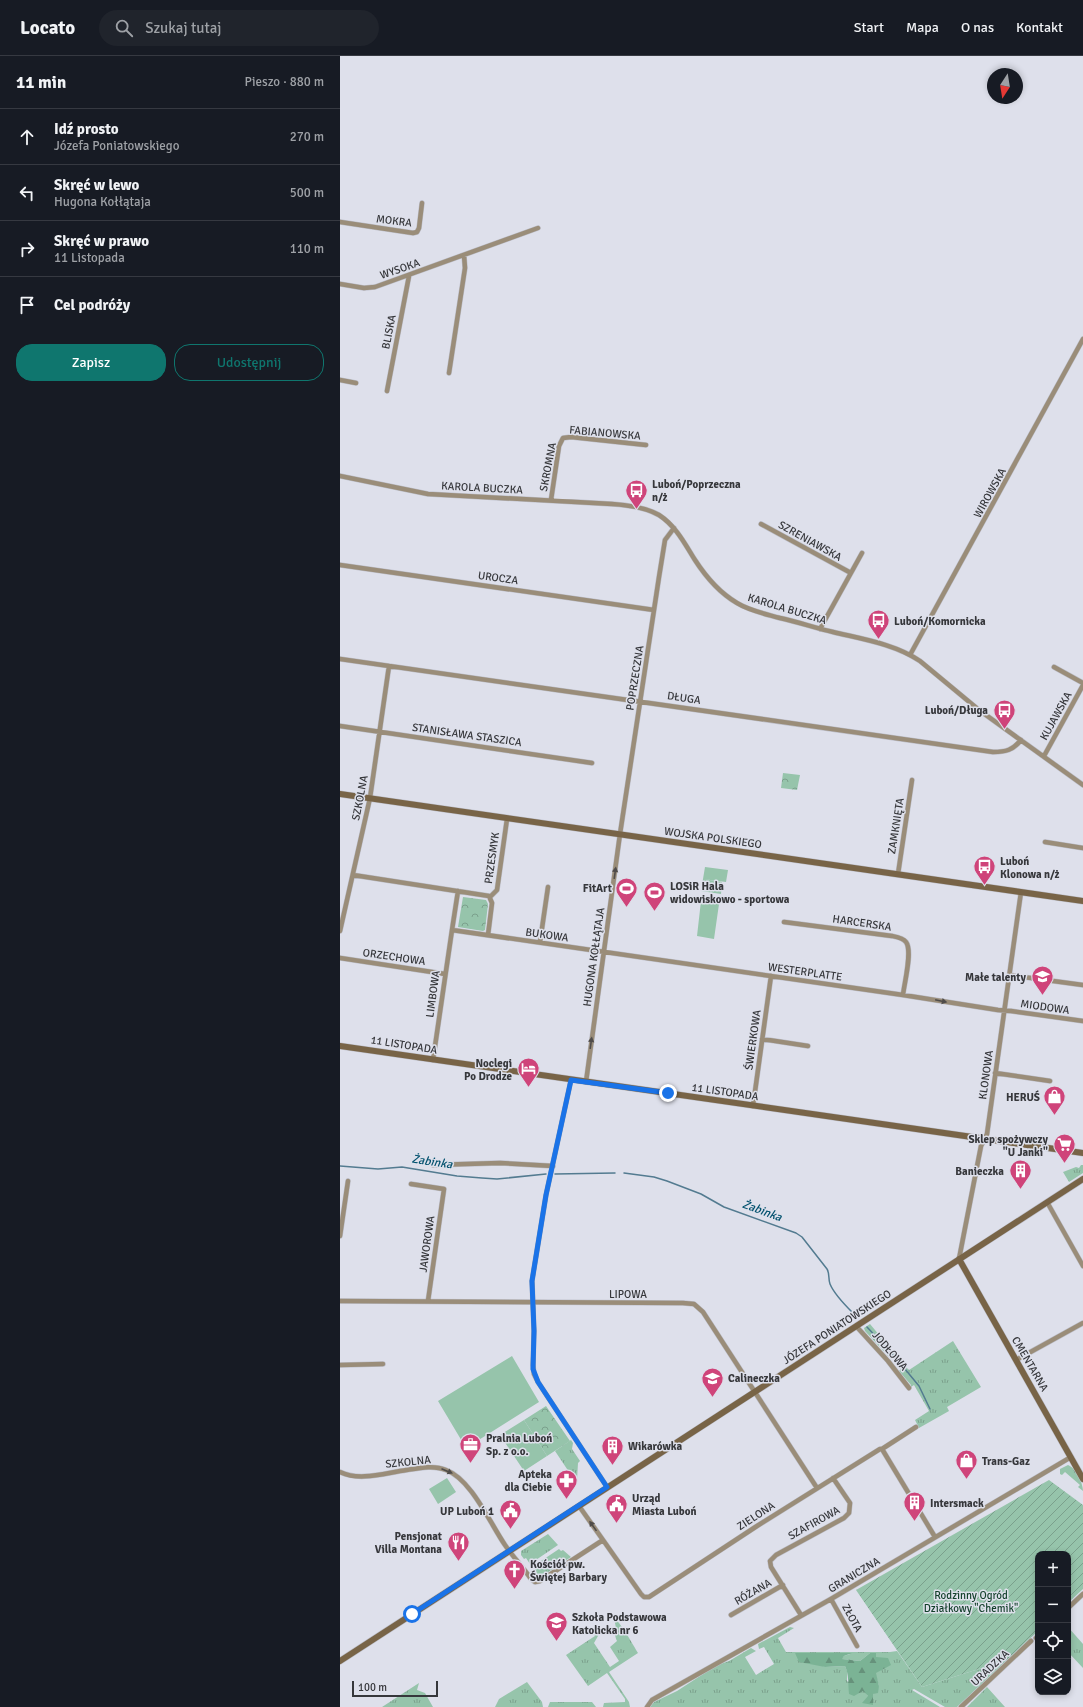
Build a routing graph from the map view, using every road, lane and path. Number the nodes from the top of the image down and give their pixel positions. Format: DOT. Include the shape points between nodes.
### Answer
graph roads {
  1 [pos="422,203"];
  2 [pos="340,222"];
  3 [pos="538,228"];
  4 [pos="464,255"];
  5 [pos="409,276"];
  6 [pos="340,284"];
  7 [pos="1083,339"];
  8 [pos="449,373"];
  9 [pos="340,380"];
  10 [pos="356,384"];
  11 [pos="387,391"];
  12 [pos="563,438"];
  13 [pos="646,446"];
  14 [pos="340,476"];
  15 [pos="551,500"];
  16 [pos="761,524"];
  17 [pos="674,528"];
  18 [pos="862,553"];
  19 [pos="340,565"];
  20 [pos="851,573"];
  21 [pos="654,610"];
  22 [pos="820,629"];
  23 [pos="910,655"];
  24 [pos="340,659"];
  25 [pos="389,666"];
  26 [pos="1054,667"];
  27 [pos="1083,684"];
  28 [pos="641,701"];
  29 [pos="340,726"];
  30 [pos="380,731"];
  31 [pos="1021,740"];
  32 [pos="1044,756"];
  33 [pos="592,762"];
  34 [pos="912,780"];
  35 [pos="1083,785"];
  36 [pos="340,794"];
  37 [pos="370,798"];
  38 [pos="507,819"];
  39 [pos="620,834"];
  40 [pos="1045,842"];
  41 [pos="1083,848"];
  42 [pos="898,874"];
  43 [pos="353,875"];
  44 [pos="548,887"];
  45 [pos="458,891"];
  46 [pos="1021,892"];
  47 [pos="490,897"];
  48 [pos="1083,901"];
  49 [pos="784,922"];
  50 [pos="452,930"];
  51 [pos="340,931"];
  52 [pos="488,936"];
  53 [pos="540,942"];
  54 [pos="604,952"];
  55 [pos="340,958"];
  56 [pos="445,974"];
  57 [pos="1009,975"];
  58 [pos="771,976"];
  59 [pos="1083,985"];
  60 [pos="903,995"];
  61 [pos="1004,1010"];
  62 [pos="1083,1021"];
  63 [pos="762,1039"];
  64 [pos="340,1046"];
  65 [pos="808,1046"];
  66 [pos="433,1060"];
  67 [pos="996,1073"];
  68 [pos="571,1080"];
  69 [pos="1050,1081"];
  70 [pos="586,1082"];
  71 [pos="753,1106"];
  72 [pos="984,1139"];
  73 [pos="1083,1153"];
  74 [pos="433,1165"];
  75 [pos="553,1166"];
  76 [pos="1083,1179"];
  77 [pos="348,1181"];
  78 [pos="411,1184"];
  79 [pos="1047,1202"];
  80 [pos="340,1236"];
  81 [pos="959,1259"];
  82 [pos="1083,1266"];
  83 [pos="340,1301"];
  84 [pos="428,1301"];
  85 [pos="533,1302"];
  86 [pos="1083,1323"];
  87 [pos="856,1326"];
  88 [pos="1016,1360"];
  89 [pos="383,1364"];
  90 [pos="340,1365"];
  91 [pos="909,1388"];
  92 [pos="756,1392"];
  93 [pos="916,1427"];
  94 [pos="882,1449"];
  95 [pos="1071,1457"];
  96 [pos="340,1472"];
  97 [pos="833,1478"];
  98 [pos="1083,1479"];
  99 [pos="607,1487"];
  100 [pos="817,1488"];
  101 [pos="579,1506"];
  102 [pos="935,1537"];
  103 [pos="603,1540"];
  104 [pos="510,1551"];
  105 [pos="773,1557"];
  106 [pos="783,1585"];
  107 [pos="1083,1594"];
  108 [pos="831,1599"];
  109 [pos="1071,1605"];
  110 [pos="731,1615"];
  111 [pos="801,1616"];
  112 [pos="1031,1641"];
  113 [pos="857,1646"];
  114 [pos="340,1661"];
  115 [pos="647,1707"];
  116 [pos="960,1707"];
  1 -- 2 [label="street, MOKRA" via="419,228 413,234"];
  3 -- 4 [label="street, WYSOKA"];
  4 -- 5 [label="street, WYSOKA"];
  4 -- 8 [label="street" via="465,268"];
  5 -- 6 [label="street, WYSOKA" via="371,288"];
  5 -- 11 [label="street, BLISKA"];
  7 -- 23 [label="street, WIROWSKA"];
  9 -- 10 [label="street"];
  12 -- 13 [label="street, FABIANOWSKA"];
  12 -- 15 [label="street, SKROMNA"];
  14 -- 15 [label="street, KAROLA BUCZKA" via="428,494"];
  15 -- 17 [label="street, KAROLA BUCZKA" via="637,507 659,515"];
  16 -- 20 [label="street, SZRENIAWSKA"];
  17 -- 21 [label="street, POPRZECZNA" via="665,540"];
  17 -- 22 [label="street, KAROLA BUCZKA" via="721,592 750,609"];
  18 -- 20 [label="street"];
  19 -- 21 [label="street, UROCZA"];
  20 -- 22 [label="street"];
  21 -- 28 [label="street, POPRZECZNA"];
  22 -- 23 [label="street, KAROLA BUCZKA" via="877,643"];
  23 -- 31 [label="street, KAROLA BUCZKA"];
  24 -- 25 [label="street, DŁUGA"];
  25 -- 28 [label="street, DŁUGA"];
  25 -- 30 [label="street, SZKOLNA"];
  26 -- 27 [label="street"];
  27 -- 32 [label="street, KUJAWSKA"];
  28 -- 31 [label="street, DŁUGA" via="993,752 1009,750"];
  28 -- 39 [label="street, POPRZECZNA"];
  29 -- 30 [label="street, STANISŁAWA STASZICA"];
  30 -- 33 [label="street, STANISŁAWA STASZICA"];
  30 -- 37 [label="street, SZKOLNA"];
  31 -- 32 [label="street, KAROLA BUCZKA"];
  32 -- 35 [label="street, KAROLA BUCZKA"];
  34 -- 42 [label="street, ZAMKNIĘTA"];
  36 -- 37 [label="street, WOJSKA POLSKIEGO"];
  37 -- 38 [label="street, WOJSKA POLSKIEGO"];
  37 -- 43 [label="street, SZKOLNA"];
  38 -- 39 [label="street, WOJSKA POLSKIEGO"];
  38 -- 47 [label="street, PRZESMYK" via="497,890"];
  39 -- 42 [label="street, WOJSKA POLSKIEGO"];
  54 -- 39 [label="street, HUGONA KOŁŁĄTAJA, one-way"];
  40 -- 41 [label="street"];
  42 -- 46 [label="street, WOJSKA POLSKIEGO"];
  43 -- 45 [label="street"];
  43 -- 51 [label="street, SZKOLNA"];
  44 -- 53 [label="street"];
  45 -- 47 [label="street"];
  45 -- 50 [label="street"];
  46 -- 48 [label="street, WOJSKA POLSKIEGO"];
  46 -- 57 [label="street, KLONOWA"];
  47 -- 52 [label="street" via="492,903"];
  49 -- 60 [label="street, HARCERSKA" via="892,936 903,940 907,944 908,952"];
  50 -- 52 [label="street, BUKOWA"];
  50 -- 56 [label="street, LIMBOWA"];
  52 -- 53 [label="street, BUKOWA"];
  53 -- 54 [label="street, BUKOWA"];
  54 -- 58 [label="street, WESTERPLATTE"];
  70 -- 54 [label="street, HUGONA KOŁŁĄTAJA, one-way"];
  55 -- 56 [label="street, ORZECHOWA"];
  56 -- 66 [label="street, LIMBOWA"];
  57 -- 59 [label="street"];
  57 -- 61 [label="street, KLONOWA"];
  58 -- 60 [label="street, WESTERPLATTE"];
  58 -- 63 [label="street, ŚWIERKOWA"];
  60 -- 61 [label="street, WESTERPLATTE, one-way"];
  61 -- 62 [label="street, MIODOWA"];
  61 -- 67 [label="street, KLONOWA"];
  63 -- 65 [label="street"];
  63 -- 71 [label="street, ŚWIERKOWA"];
  64 -- 66 [label="street, 11 LISTOPADA"];
  66 -- 68 [label="street, 11 LISTOPADA"];
  67 -- 69 [label="street"];
  67 -- 72 [label="street, KLONOWA"];
  68 -- 70 [label="street, 11 LISTOPADA"];
  68 -- 75 [label="street"];
  70 -- 71 [label="street, 11 LISTOPADA"];
  71 -- 72 [label="street, 11 LISTOPADA"];
  72 -- 73 [label="street, 11 LISTOPADA"];
  72 -- 81 [label="street, KLONOWA"];
  74 -- 75 [label="street" via="500,1163"];
  75 -- 85 [label="street" via="535,1260"];
  76 -- 79 [label="street, JÓZEFA PONIATOWSKIEGO"];
  77 -- 80 [label="street"];
  78 -- 84 [label="street, JAWOROWA" via="444,1189"];
  79 -- 81 [label="street, JÓZEFA PONIATOWSKIEGO"];
  79 -- 82 [label="street"];
  81 -- 87 [label="street, JÓZEFA PONIATOWSKIEGO"];
  81 -- 88 [label="street, CMENTARNA"];
  83 -- 84 [label="street, LIPOWA"];
  84 -- 85 [label="street, LIPOWA"];
  85 -- 92 [label="street, LIPOWA" via="694,1304 702,1309"];
  85 -- 99 [label="street" via="535,1378"];
  86 -- 88 [label="street"];
  87 -- 91 [label="street, JODŁOWA"];
  87 -- 92 [label="street, JÓZEFA PONIATOWSKIEGO"];
  88 -- 95 [label="street, CMENTARNA"];
  89 -- 90 [label="street"];
  92 -- 99 [label="street, JÓZEFA PONIATOWSKIEGO"];
  92 -- 100 [label="street, LIPOWA"];
  93 -- 94 [label="street, ZIELONA"];
  94 -- 97 [label="street, ZIELONA" via="876,1450"];
  94 -- 102 [label="street"];
  95 -- 98 [label="street, CMENTARNA"];
  95 -- 102 [label="street, GRANICZNA"];
  96 -- 104 [label="street, SZKOLNA, one-way" via="366,1476 426,1468 446,1470 465,1483"];
  97 -- 100 [label="street, ZIELONA"];
  97 -- 105 [label="street, SZAFIROWA" via="850,1503 849,1513"];
  99 -- 101 [label="street, JÓZEFA PONIATOWSKIEGO"];
  100 -- 103 [label="street, ZIELONA" via="651,1596 641,1594"];
  103 -- 101 [label="street, one-way"];
  101 -- 104 [label="street, JÓZEFA PONIATOWSKIEGO"];
  102 -- 108 [label="street, GRANICZNA"];
  103 -- 104 [label="street, SZKOLNA" via="538,1582 531,1579"];
  104 -- 114 [label="street, JÓZEFA PONIATOWSKIEGO"];
  105 -- 106 [label="street, RÓŻANA" via="770,1564"];
  106 -- 110 [label="street, RÓŻANA"];
  106 -- 111 [label="street, RÓŻANA"];
  107 -- 109 [label="street"];
  108 -- 111 [label="street, GRANICZNA"];
  108 -- 113 [label="street, ZŁOTA"];
  111 -- 115 [label="street, GRANICZNA" via="652,1700"];
  112 -- 116 [label="street, URADZKA"];
}
